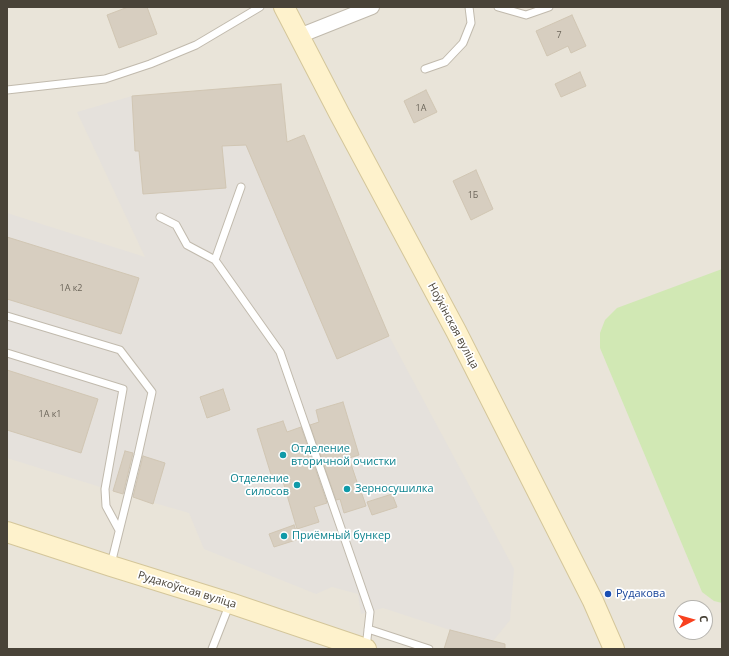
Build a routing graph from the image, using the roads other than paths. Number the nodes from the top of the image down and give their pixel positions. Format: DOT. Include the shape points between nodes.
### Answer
graph roads {
  1 [pos="260,7"];
  2 [pos="284,7"];
  3 [pos="372,7"];
  4 [pos="469,7"];
  5 [pos="498,7"];
  6 [pos="549,7"];
  7 [pos="299,36"];
  8 [pos="425,69"];
  9 [pos="7,90"];
  10 [pos="241,187"];
  11 [pos="160,217"];
  12 [pos="215,260"];
  13 [pos="7,316"];
  14 [pos="7,353"];
  15 [pos="119,530"];
  16 [pos="7,532"];
  17 [pos="111,566"];
  18 [pos="230,603"];
  19 [pos="368,629"];
  20 [pos="212,649"];
  21 [pos="366,649"];
  22 [pos="429,649"];
  23 [pos="614,649"];
  1 -- 9 [label="lane" via="196,45 105,80"];
  2 -- 7 [label="main road, Ноўкінская вуліца"];
  3 -- 7 [label="street"];
  4 -- 8 [label="lane" via="471,22 463,43 446,62"];
  5 -- 6 [label="lane" via="526,15"];
  7 -- 23 [label="main road, Ноўкінская вуліца" via="459,337 593,601"];
  10 -- 12 [label="lane"];
  11 -- 12 [label="lane" via="176,225 187,245"];
  12 -- 19 [label="lane" via="280,352 370,612"];
  13 -- 15 [label="lane" via="120,350 152,392"];
  14 -- 15 [label="lane" via="123,389 105,489 106,506"];
  15 -- 17 [label="lane"];
  16 -- 17 [label="main road, Рудакоўская вуліца"];
  17 -- 18 [label="main road, Рудакоўская вуліца"];
  18 -- 20 [label="lane"];
  18 -- 21 [label="main road, Рудакоўская вуліца"];
  19 -- 21 [label="lane"];
  19 -- 22 [label="lane"];
}
